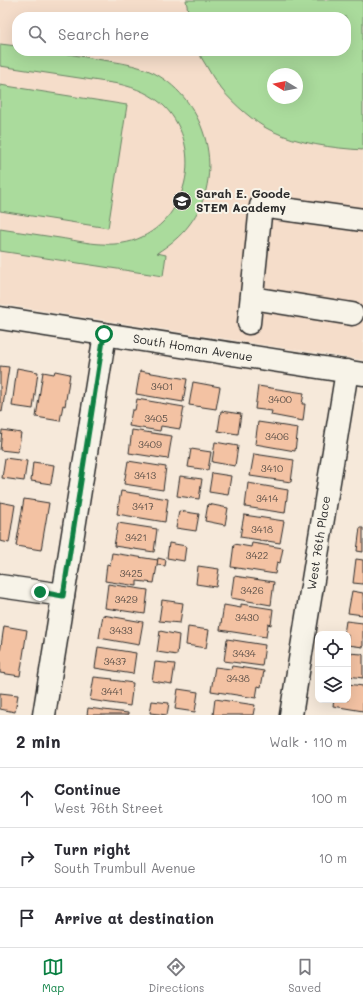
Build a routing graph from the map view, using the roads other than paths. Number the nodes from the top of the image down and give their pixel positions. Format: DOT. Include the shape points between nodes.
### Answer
graph roads {
  1 [pos="363,220"];
  2 [pos="252,298"];
  3 [pos="352,314"];
  4 [pos="0,318"];
  5 [pos="250,323"];
  6 [pos="104,334"];
  7 [pos="355,372"];
  8 [pos="0,586"];
  9 [pos="63,596"];
  10 [pos="44,715"];
  11 [pos="291,715"];
  1 -- 2 [label="street" via="261,206"];
  2 -- 3 [label="street"];
  2 -- 5 [label="street"];
  4 -- 6 [label="street, South Homan Avenue"];
  6 -- 7 [label="street, South Homan Avenue"];
  6 -- 9 [label="street"];
  7 -- 11 [label="street, West 76th Place"];
  8 -- 9 [label="street"];
  9 -- 10 [label="street"];
}
